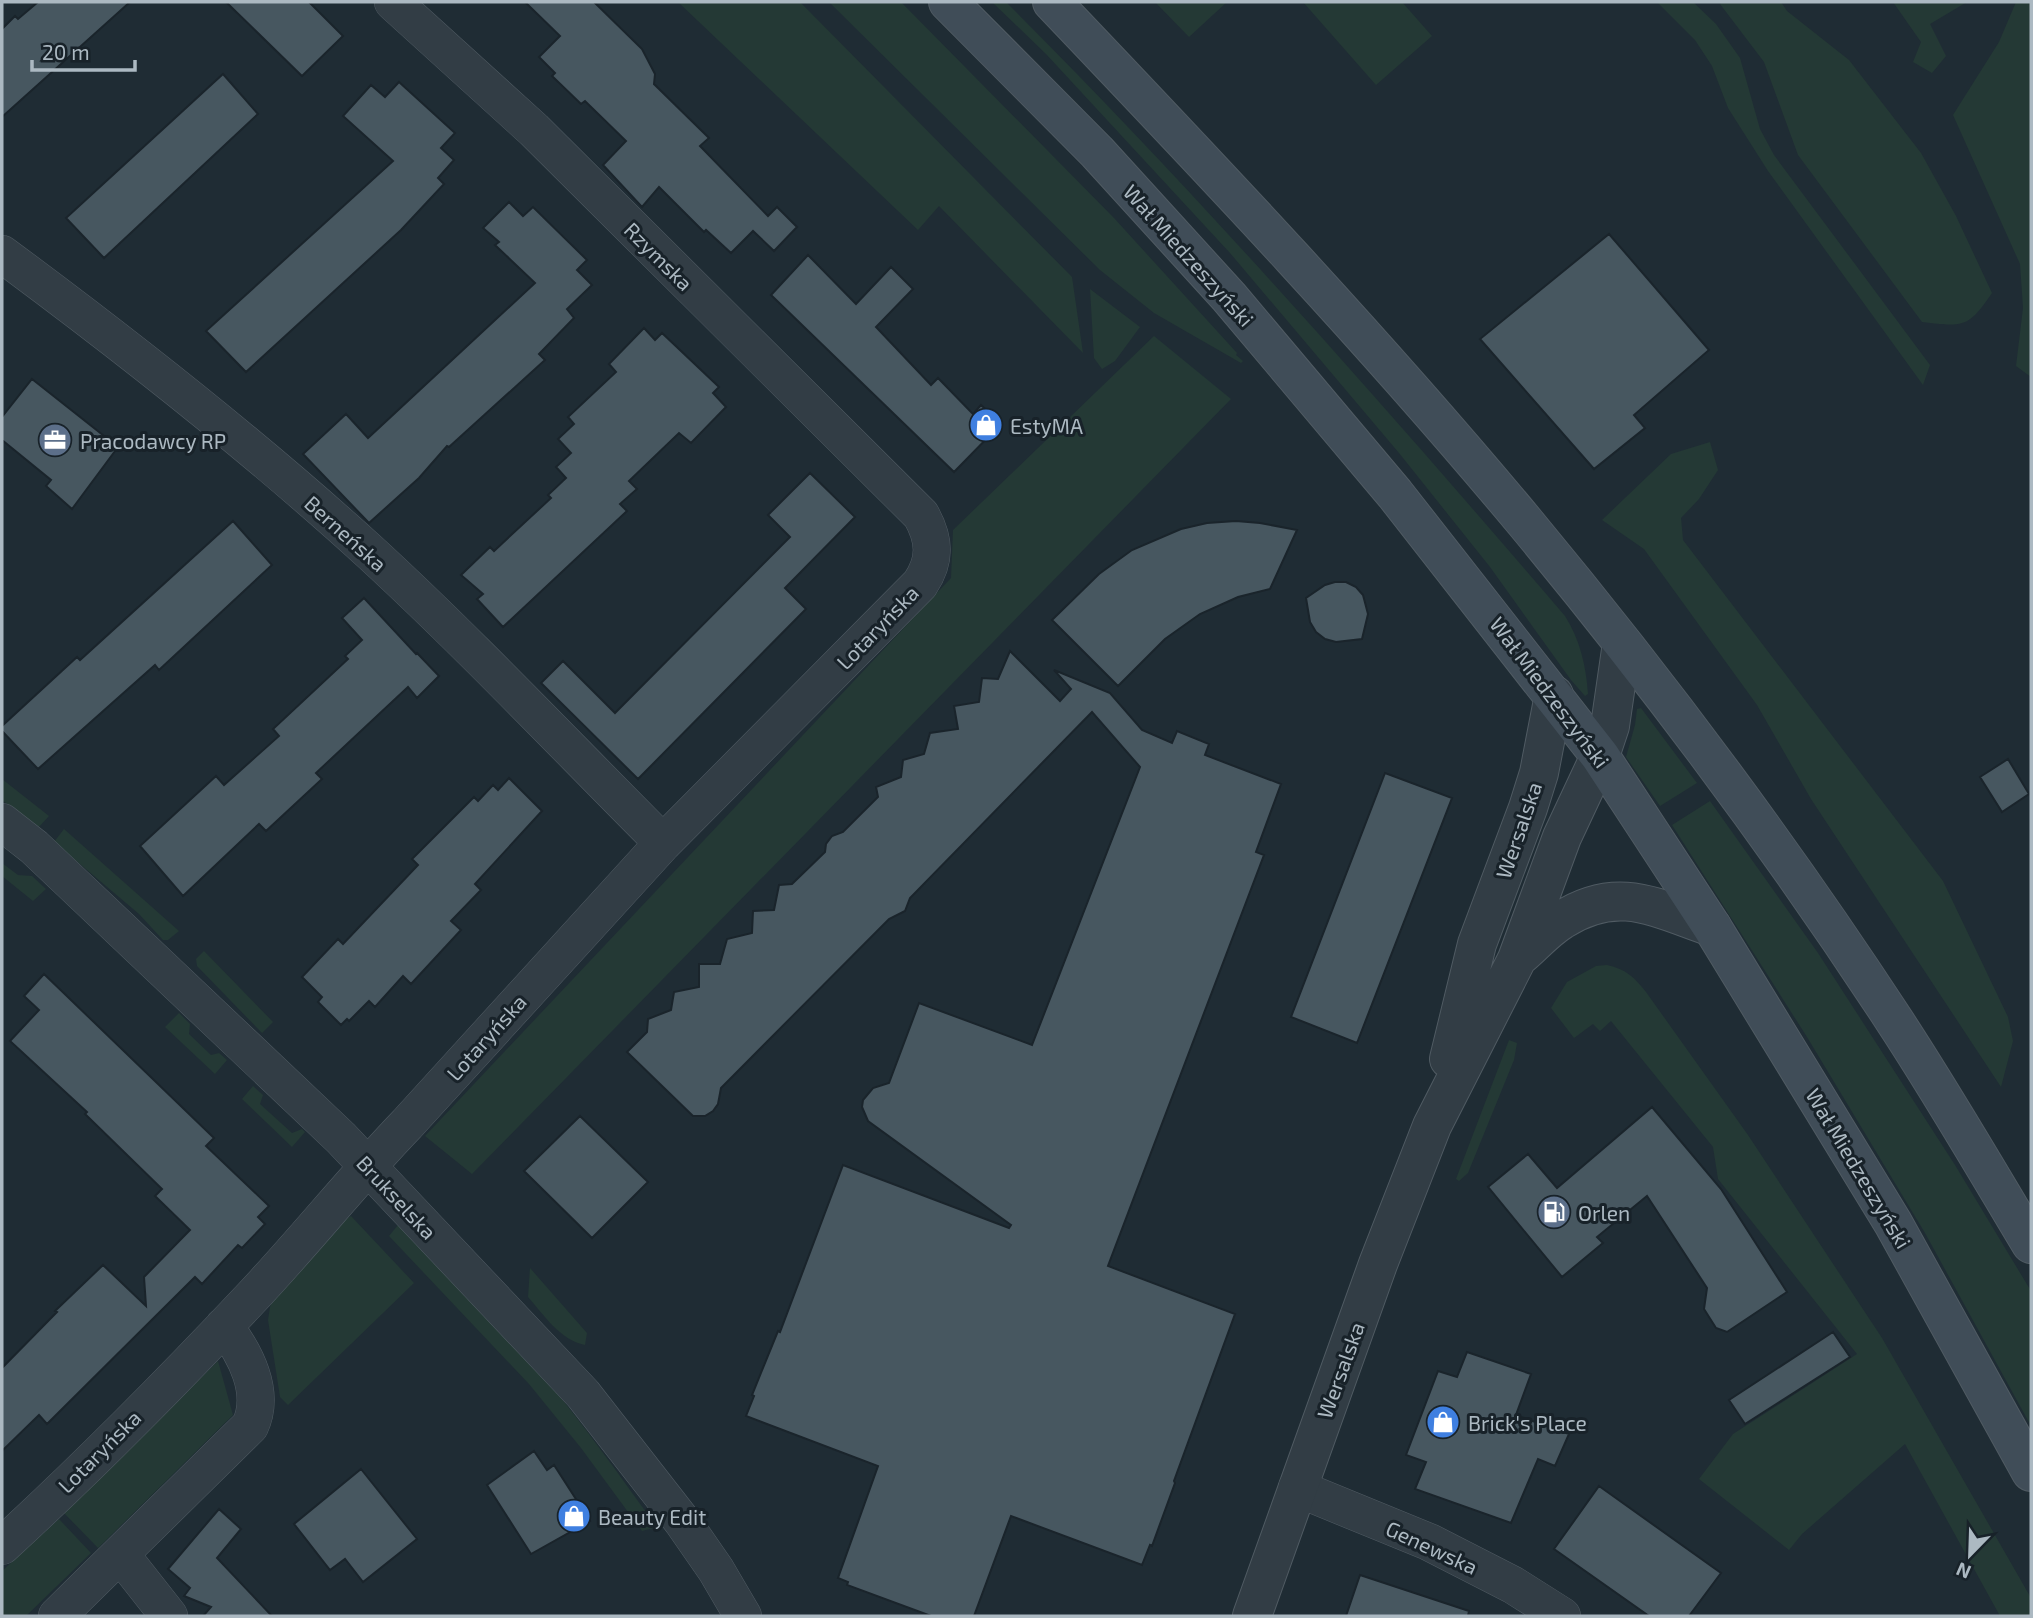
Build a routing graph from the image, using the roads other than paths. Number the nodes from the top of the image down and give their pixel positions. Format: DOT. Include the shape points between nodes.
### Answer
graph roads {
  1 [pos="393,2"];
  2 [pos="948,2"];
  3 [pos="1052,2"];
  4 [pos="2,254"];
  5 [pos="921,515"];
  6 [pos="1622,643"];
  7 [pos="1554,695"];
  8 [pos="1600,756"];
  9 [pos="2,822"];
  10 [pos="663,843"];
  11 [pos="1712,927"];
  12 [pos="1517,959"];
  13 [pos="1432,1126"];
  14 [pos="367,1165"];
  15 [pos="2031,1244"];
  16 [pos="223,1326"];
  17 [pos="2031,1472"];
  18 [pos="1297,1488"];
  19 [pos="2,1546"];
  20 [pos="121,1555"];
  21 [pos="57,1616"];
  22 [pos="169,1616"];
  23 [pos="743,1616"];
  24 [pos="1252,1616"];
  25 [pos="1562,1616"];
  1 -- 5 [label="street, Rzymska" via="534,130"];
  2 -- 7 [label="main road, Wał Miedzeszyński" via="1097,152 1229,297 1395,494"];
  3 -- 6 [label="main road" via="1230,188 1393,369"];
  4 -- 10 [label="street, Berneńska" via="118,341 355,540 502,677"];
  5 -- 10 [label="street, Lotaryńska" via="933,542 928,573 920,584"];
  6 -- 8 [label="street, Wersalska" via="1610,726"];
  6 -- 15 [label="main road" via="1812,898 1895,1021"];
  7 -- 8 [label="main road, Wał Miedzeszyński"];
  7 -- 13 [label="street, Wersalska" via="1528,808 1477,944"];
  8 -- 11 [label="main road, Wał Miedzeszyński"];
  8 -- 12 [label="street, Wersalska" via="1562,837"];
  9 -- 14 [label="street, Brukselska" via="144,949"];
  10 -- 14 [label="street, Lotaryńska"];
  11 -- 12 [label="street, Wersalska" via="1650,906 1605,901 1585,906 1560,921"];
  11 -- 17 [label="main road, Wał Miedzeszyński" via="1893,1223"];
  12 -- 13 [label="street, Wersalska"];
  13 -- 18 [label="street, Wersalska"];
  14 -- 16 [label="street, Lotaryńska"];
  14 -- 23 [label="street, Brukselska" via="583,1394 682,1521"];
  16 -- 19 [label="street, Lotaryńska"];
  16 -- 20 [label="street" via="238,1344 255,1385 255,1415 250,1426"];
  18 -- 24 [label="street, Wersalska"];
  18 -- 25 [label="street, Genewska" via="1429,1542"];
  20 -- 21 [label="street"];
  20 -- 22 [label="street"];
}
